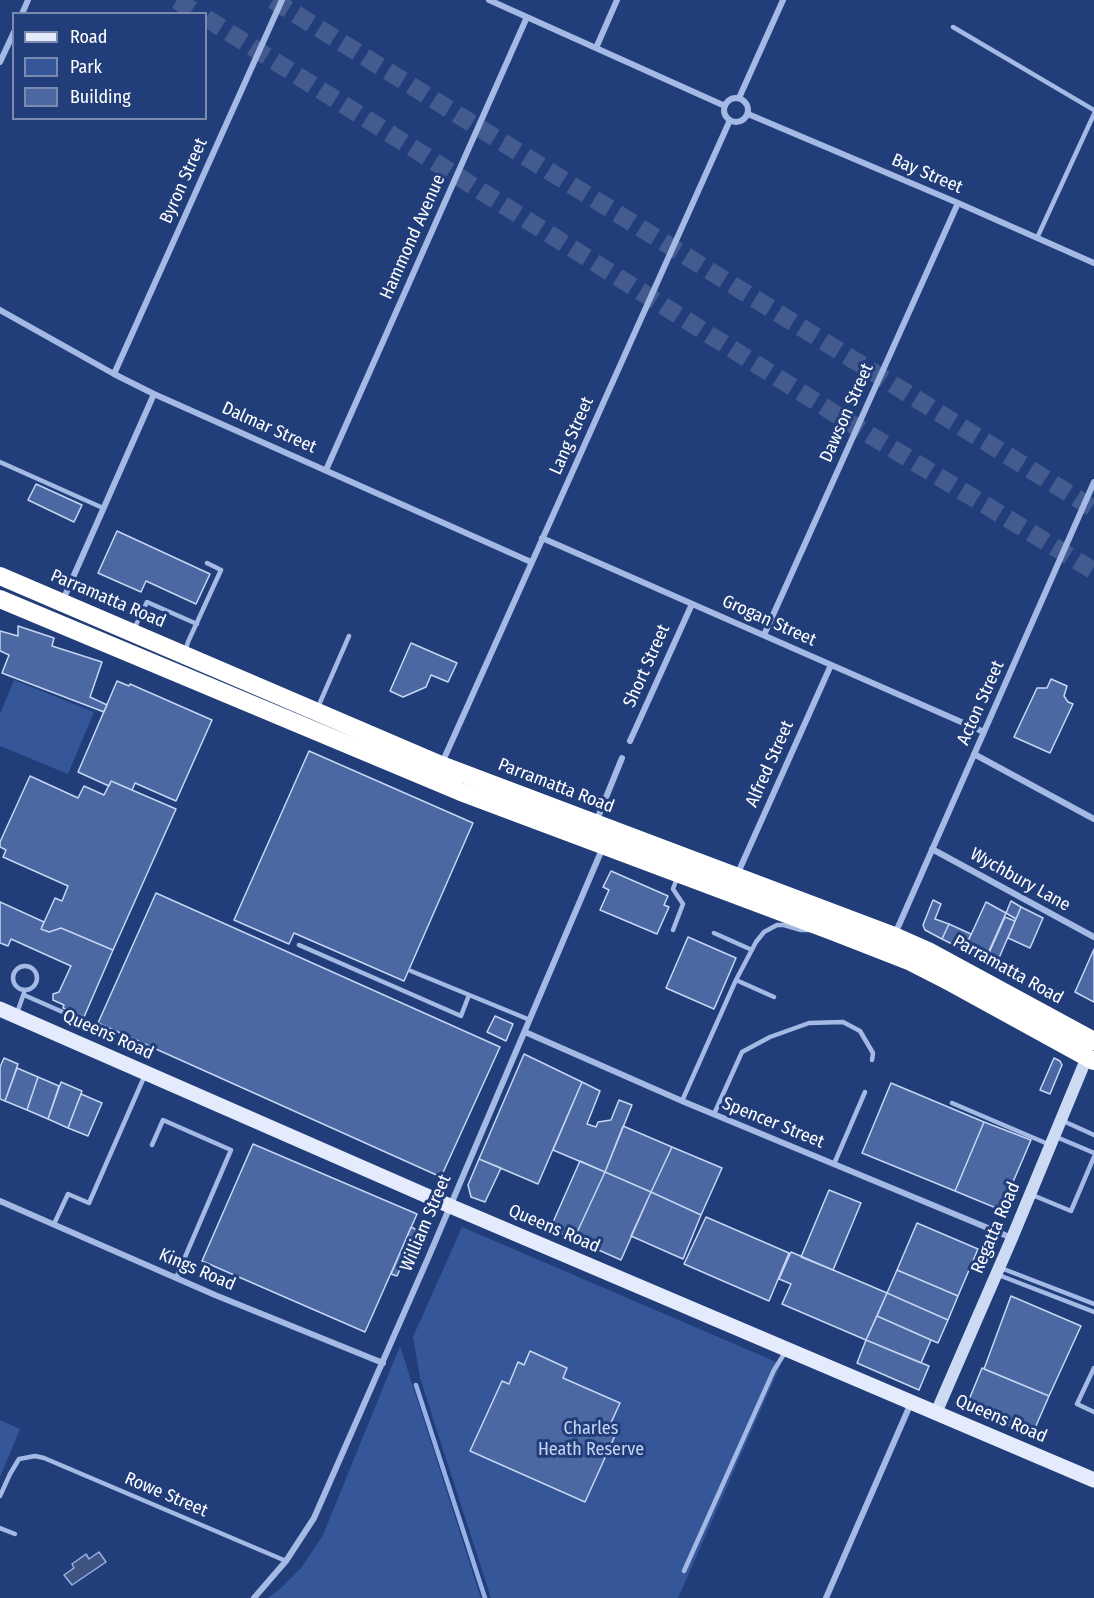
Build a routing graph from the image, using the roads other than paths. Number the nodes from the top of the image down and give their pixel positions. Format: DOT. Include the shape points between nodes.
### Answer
graph roads {
  1 [pos="282,0"];
  2 [pos="489,0"];
  3 [pos="617,0"];
  4 [pos="783,0"];
  5 [pos="527,17"];
  6 [pos="953,27"];
  7 [pos="12,36"];
  8 [pos="596,48"];
  9 [pos="0,62"];
  10 [pos="740,98"];
  11 [pos="725,106"];
  12 [pos="1094,112"];
  13 [pos="748,114"];
  14 [pos="730,120"];
  15 [pos="958,203"];
  16 [pos="1037,238"];
  17 [pos="1094,263"];
  18 [pos="0,310"];
  19 [pos="114,374"];
  20 [pos="154,394"];
  21 [pos="0,462"];
  22 [pos="326,470"];
  23 [pos="1094,482"];
  24 [pos="103,508"];
  25 [pos="542,538"];
  26 [pos="531,562"];
  27 [pos="207,563"];
  28 [pos="0,576"];
  29 [pos="0,599"];
  30 [pos="62,603"];
  31 [pos="692,604"];
  32 [pos="197,624"];
  33 [pos="133,632"];
  34 [pos="764,635"];
  35 [pos="349,636"];
  36 [pos="185,655"];
  37 [pos="831,665"];
  38 [pos="316,712"];
  39 [pos="984,732"];
  40 [pos="630,741"];
  41 [pos="974,754"];
  42 [pos="622,758"];
  43 [pos="441,765"];
  44 [pos="1094,819"];
  45 [pos="595,824"];
  46 [pos="603,846"];
  47 [pos="933,849"];
  48 [pos="679,874"];
  49 [pos="736,876"];
  50 [pos="673,930"];
  51 [pos="832,931"];
  52 [pos="714,933"];
  53 [pos="894,936"];
  54 [pos="1094,937"];
  55 [pos="299,945"];
  56 [pos="752,950"];
  57 [pos="411,971"];
  58 [pos="736,980"];
  59 [pos="24,992"];
  60 [pos="469,995"];
  61 [pos="774,997"];
  62 [pos="0,1009"];
  63 [pos="16,1015"];
  64 [pos="74,1017"];
  65 [pos="530,1020"];
  66 [pos="525,1032"];
  67 [pos="1092,1053"];
  68 [pos="872,1060"];
  69 [pos="146,1073"];
  70 [pos="865,1092"];
  71 [pos="682,1101"];
  72 [pos="952,1103"];
  73 [pos="714,1114"];
  74 [pos="1061,1120"];
  75 [pos="1094,1135"];
  76 [pos="1052,1141"];
  77 [pos="152,1145"];
  78 [pos="1094,1153"];
  79 [pos="1094,1157"];
  80 [pos="834,1164"];
  81 [pos="1030,1194"];
  82 [pos="0,1201"];
  83 [pos="450,1206"];
  84 [pos="54,1224"];
  85 [pos="1012,1238"];
  86 [pos="998,1271"];
  87 [pos="176,1278"];
  88 [pos="1094,1304"];
  89 [pos="1094,1312"];
  90 [pos="788,1349"];
  91 [pos="383,1363"];
  92 [pos="1094,1368"];
  93 [pos="912,1401"];
  94 [pos="1094,1412"];
  95 [pos="936,1413"];
  96 [pos="1094,1480"];
  97 [pos="0,1496"];
  98 [pos="0,1528"];
  99 [pos="15,1534"];
  100 [pos="286,1561"];
  101 [pos="684,1571"];
  102 [pos="254,1598"];
  103 [pos="826,1598"];
  1 -- 19 [label="street, Byron Street"];
  2 -- 5 [label="street"];
  3 -- 8 [label="street"];
  4 -- 10 [label="street"];
  5 -- 8 [label="street"];
  5 -- 22 [label="street, Hammond Avenue"];
  6 -- 12 [label="lane"];
  7 -- 9 [label="street"];
  8 -- 11 [label="street"];
  10 -- 11 [label="street" via="729,100"];
  10 -- 13 [label="street" via="747,103"];
  11 -- 14 [label="street" via="724,113"];
  12 -- 16 [label="lane"];
  13 -- 14 [label="street" via="739,122"];
  13 -- 15 [label="street, Bay Street"];
  14 -- 25 [label="street, Lang Street"];
  15 -- 16 [label="street, Bay Street"];
  15 -- 34 [label="street, Dawson Street"];
  16 -- 17 [label="street, Bay Street"];
  18 -- 19 [label="street, Dalmar Street"];
  19 -- 20 [label="street, Dalmar Street"];
  20 -- 22 [label="street, Dalmar Street"];
  20 -- 24 [label="street"];
  21 -- 24 [label="lane"];
  22 -- 26 [label="street, Dalmar Street"];
  23 -- 39 [label="street, Acton Street"];
  24 -- 30 [label="street"];
  25 -- 26 [label="street, Lang Street"];
  25 -- 31 [label="street, Grogan Street"];
  26 -- 43 [label="street, Lang Street"];
  27 -- 32 [label="lane" via="220,570"];
  28 -- 30 [label="highway, Parramatta Road"];
  29 -- 46 [label="highway" via="387,762"];
  30 -- 33 [label="highway, Parramatta Road"];
  31 -- 34 [label="street, Grogan Street"];
  31 -- 40 [label="street, Short Street"];
  32 -- 33 [label="lane" via="147,602"];
  32 -- 36 [label="lane"];
  33 -- 36 [label="highway, Parramatta Road"];
  34 -- 37 [label="street, Grogan Street"];
  35 -- 38 [label="lane"];
  36 -- 38 [label="highway, Parramatta Road"];
  37 -- 39 [label="street, Grogan Street"];
  37 -- 49 [label="street, Alfred Street"];
  38 -- 43 [label="highway, Parramatta Road"];
  39 -- 41 [label="street, Acton Street"];
  41 -- 44 [label="street"];
  41 -- 47 [label="street, Acton Street"];
  42 -- 45 [label="street"];
  43 -- 45 [label="highway, Parramatta Road"];
  45 -- 49 [label="highway, Parramatta Road"];
  46 -- 48 [label="highway"];
  46 -- 65 [label="street, William Street"];
  47 -- 53 [label="street, Acton Street"];
  47 -- 54 [label="street, Wychbury Lane"];
  48 -- 50 [label="lane" via="673,888 683,904"];
  48 -- 51 [label="highway"];
  49 -- 53 [label="highway, Parramatta Road"];
  51 -- 56 [label="lane" via="777,925 764,932"];
  51 -- 67 [label="highway" via="909,961"];
  52 -- 56 [label="lane"];
  53 -- 67 [label="highway, Parramatta Road" via="937,955"];
  55 -- 60 [label="lane" via="460,1016"];
  56 -- 58 [label="lane"];
  57 -- 60 [label="lane"];
  58 -- 61 [label="lane"];
  58 -- 71 [label="lane"];
  59 -- 59 [label="lane" via="13,980 20,967 28,967 37,978 34,986"];
  59 -- 63 [label="lane"];
  59 -- 64 [label="lane"];
  60 -- 65 [label="lane"];
  62 -- 63 [label="main road, Queens Road"];
  63 -- 69 [label="main road, Queens Road"];
  65 -- 66 [label="street, William Street"];
  66 -- 71 [label="street, Spencer Street"];
  66 -- 83 [label="street, William Street"];
  67 -- 74 [label="street, Regatta Road"];
  68 -- 73 [label="lane" via="873,1053 860,1031 843,1022 809,1023 742,1052"];
  69 -- 83 [label="main road, Queens Road"];
  69 -- 84 [label="lane" via="89,1203 68,1194"];
  70 -- 80 [label="lane"];
  71 -- 73 [label="street, Spencer Street"];
  72 -- 76 [label="lane"];
  73 -- 80 [label="street, Spencer Street"];
  74 -- 75 [label="lane"];
  74 -- 76 [label="street, Regatta Road"];
  76 -- 78 [label="lane"];
  76 -- 81 [label="street, Regatta Road"];
  77 -- 87 [label="lane" via="163,1120 231,1150"];
  79 -- 81 [label="lane" via="1071,1211"];
  80 -- 85 [label="street, Spencer Street"];
  81 -- 85 [label="street, Regatta Road"];
  82 -- 84 [label="street, Kings Road"];
  83 -- 90 [label="main road, Queens Road"];
  83 -- 91 [label="street, William Street"];
  84 -- 87 [label="street, Kings Road"];
  85 -- 86 [label="street, Regatta Road"];
  86 -- 88 [label="lane"];
  86 -- 89 [label="lane"];
  86 -- 95 [label="street, Regatta Road"];
  87 -- 91 [label="street, Kings Road"];
  90 -- 93 [label="main road, Queens Road"];
  90 -- 101 [label="lane" via="774,1370"];
  91 -- 100 [label="street, William Street" via="314,1518"];
  92 -- 94 [label="lane" via="1077,1404"];
  93 -- 95 [label="main road, Queens Road"];
  93 -- 103 [label="street"];
  95 -- 96 [label="main road, Queens Road"];
  97 -- 100 [label="lane, Rowe Street" via="19,1459 44,1458"];
  98 -- 99 [label="lane"];
  100 -- 102 [label="street, William Street"];
}
